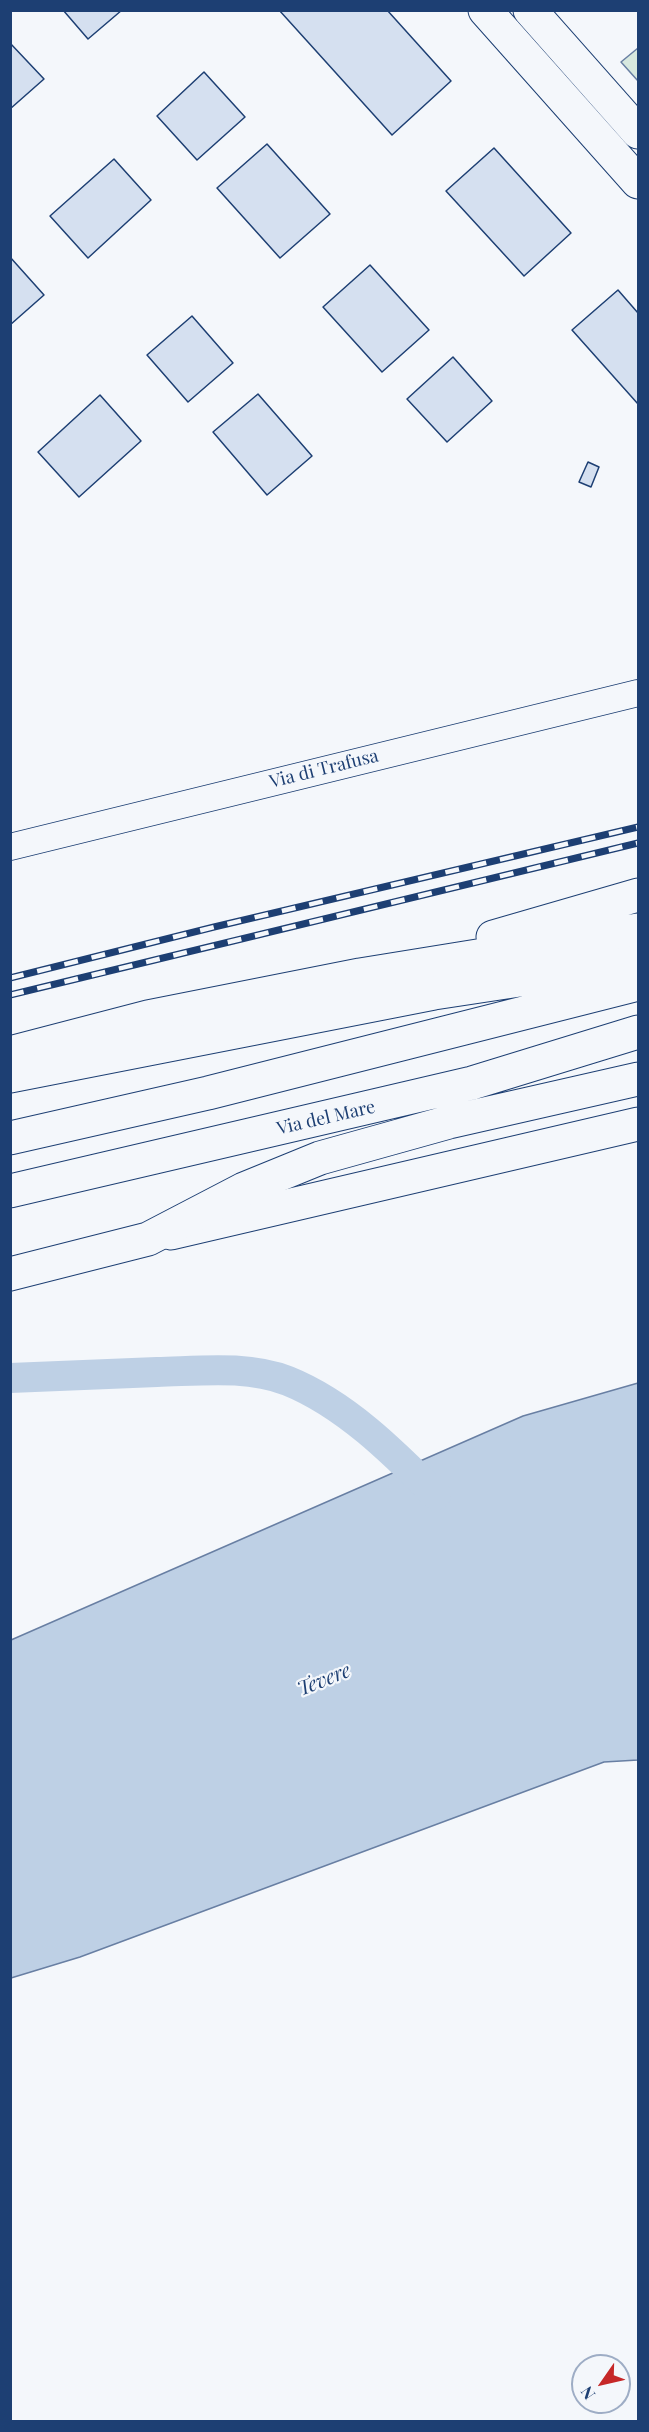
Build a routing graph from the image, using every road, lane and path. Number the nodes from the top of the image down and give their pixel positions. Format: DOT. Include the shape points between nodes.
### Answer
graph roads {
  1 [pos="485,10"];
  2 [pos="530,10"];
  3 [pos="639,132"];
  4 [pos="639,182"];
  5 [pos="639,693"];
  6 [pos="10,847"];
  7 [pos="639,895"];
  8 [pos="639,930"];
  9 [pos="639,962"];
  10 [pos="360,975"];
  11 [pos="639,984"];
  12 [pos="639,1032"];
  13 [pos="10,1053"];
  14 [pos="10,1076"];
  15 [pos="639,1079"];
  16 [pos="639,1124"];
  17 [pos="10,1137"];
  18 [pos="10,1191"];
  19 [pos="148,1239"];
  20 [pos="10,1274"];
  1 -- 4 [label="main road"];
  2 -- 3 [label="main road"];
  5 -- 6 [label="street, Via di Trafusa"];
  7 -- 10 [label="main road"];
  8 -- 10 [label="main road"];
  9 -- 14 [label="main road" via="434,993"];
  10 -- 13 [label="main road" via="148,1017"];
  11 -- 17 [label="main road" via="208,1093"];
  12 -- 18 [label="main road, Via del Mare" via="472,1083"];
  15 -- 19 [label="main road" via="449,1122 321,1158 244,1189"];
  16 -- 19 [label="main road"];
  19 -- 20 [label="main road"];
}
